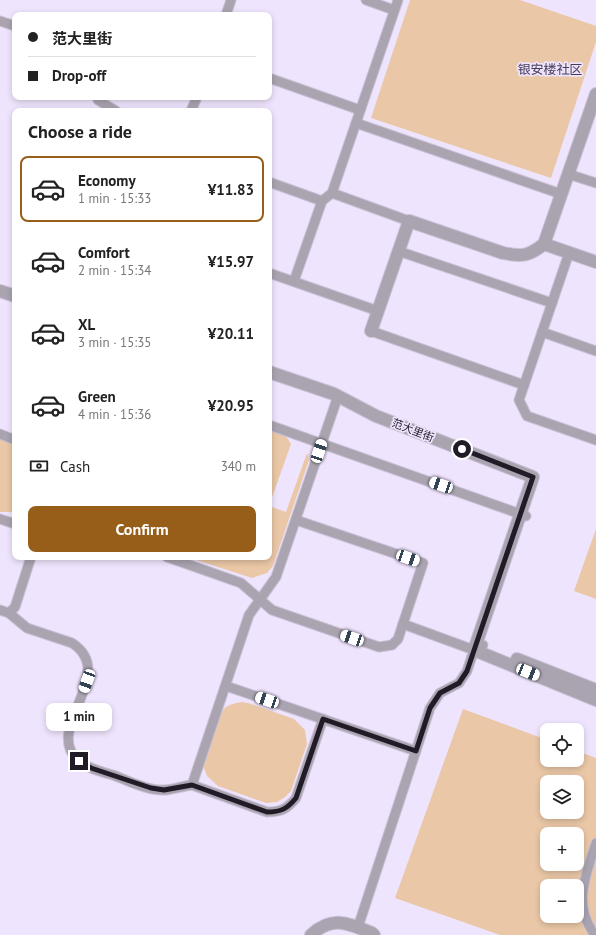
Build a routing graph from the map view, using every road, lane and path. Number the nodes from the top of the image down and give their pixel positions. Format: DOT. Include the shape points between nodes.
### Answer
graph roads {
  1 [pos="231,0"];
  2 [pos="366,0"];
  3 [pos="398,0"];
  4 [pos="394,10"];
  5 [pos="227,12"];
  6 [pos="0,21"];
  7 [pos="12,25"];
  8 [pos="272,79"];
  9 [pos="596,94"];
  10 [pos="98,100"];
  11 [pos="111,108"];
  12 [pos="360,110"];
  13 [pos="356,123"];
  14 [pos="568,174"];
  15 [pos="272,183"];
  16 [pos="596,183"];
  17 [pos="332,193"];
  18 [pos="561,194"];
  19 [pos="322,201"];
  20 [pos="409,221"];
  21 [pos="544,244"];
  22 [pos="398,251"];
  23 [pos="569,253"];
  24 [pos="596,262"];
  25 [pos="272,274"];
  26 [pos="294,281"];
  27 [pos="0,291"];
  28 [pos="12,295"];
  29 [pos="0,298"];
  30 [pos="12,302"];
  31 [pos="552,303"];
  32 [pos="378,311"];
  33 [pos="370,331"];
  34 [pos="542,332"];
  35 [pos="596,351"];
  36 [pos="272,365"];
  37 [pos="272,373"];
  38 [pos="524,385"];
  39 [pos="338,396"];
  40 [pos="272,426"];
  41 [pos="0,434"];
  42 [pos="12,439"];
  43 [pos="596,440"];
  44 [pos="526,516"];
  45 [pos="0,519"];
  46 [pos="296,520"];
  47 [pos="12,523"];
  48 [pos="30,560"];
  49 [pos="176,560"];
  50 [pos="260,600"];
  51 [pos="0,610"];
  52 [pos="9,613"];
  53 [pos="403,624"];
  54 [pos="479,648"];
  55 [pos="226,686"];
  56 [pos="596,690"];
  57 [pos="596,700"];
  58 [pos="323,719"];
  59 [pos="416,751"];
  60 [pos="192,785"];
  61 [pos="596,843"];
  62 [pos="593,862"];
  63 [pos="358,927"];
  64 [pos="311,935"];
  65 [pos="374,935"];
  66 [pos="595,935"];
  1 -- 5 [label="lane"];
  2 -- 4 [label="lane"];
  3 -- 4 [label="lane"];
  4 -- 12 [label="lane"];
  6 -- 7 [label="lane"];
  8 -- 12 [label="lane"];
  9 -- 14 [label="street"];
  10 -- 11 [label="lane"];
  12 -- 13 [label="lane"];
  13 -- 17 [label="lane"];
  13 -- 18 [label="lane"];
  14 -- 16 [label="lane"];
  14 -- 18 [label="street"];
  15 -- 19 [label="lane"];
  17 -- 19 [label="lane"];
  17 -- 20 [label="lane"];
  18 -- 21 [label="street"];
  19 -- 26 [label="lane"];
  20 -- 21 [label="street" via="516,256 533,253"];
  20 -- 22 [label="street"];
  21 -- 23 [label="street"];
  22 -- 31 [label="lane"];
  22 -- 32 [label="street"];
  23 -- 24 [label="street"];
  23 -- 31 [label="lane"];
  25 -- 26 [label="lane"];
  26 -- 32 [label="lane"];
  27 -- 28 [label="street"];
  29 -- 30 [label="street"];
  31 -- 34 [label="lane"];
  32 -- 33 [label="street"];
  33 -- 38 [label="lane"];
  34 -- 35 [label="lane"];
  34 -- 38 [label="lane"];
  36 -- 44 [label="street, 范大里街" via="336,387 377,411 541,473"];
  37 -- 39 [label="street, 范大里街"];
  38 -- 43 [label="lane" via="518,400 528,416"];
  39 -- 46 [label="lane"];
  39 -- 54 [label="street, 范大里街" via="376,416 533,477"];
  40 -- 44 [label="lane"];
  41 -- 42 [label="lane"];
  44 -- 54 [label="street, 范大里街"];
  45 -- 47 [label="lane"];
  46 -- 50 [label="lane" via="276,578"];
  46 -- 53 [label="lane" via="422,563"];
  48 -- 52 [label="lane" via="15,607"];
  49 -- 50 [label="lane" via="241,583"];
  50 -- 53 [label="lane" via="272,610 379,647 392,645 398,639"];
  50 -- 55 [label="lane" via="250,615"];
  51 -- 52 [label="lane"];
  52 -- 60 [label="lane" via="27,628 72,643 85,656 89,671 87,681 69,729 68,740 79,761 91,768 151,788 164,790"];
  53 -- 54 [label="lane"];
  54 -- 56 [label="street"];
  54 -- 57 [label="street"];
  54 -- 59 [label="lane" via="459,683 440,693 430,708"];
  55 -- 58 [label="lane"];
  55 -- 60 [label="lane"];
  58 -- 59 [label="lane"];
  58 -- 60 [label="lane" via="296,798 290,806 278,812 267,812"];
  59 -- 63 [label="lane"];
  61 -- 62 [label="lane"];
  62 -- 66 [label="lane" via="584,881 582,905 584,917"];
  63 -- 64 [label="street" via="340,922 328,924"];
  63 -- 65 [label="street"];
}
